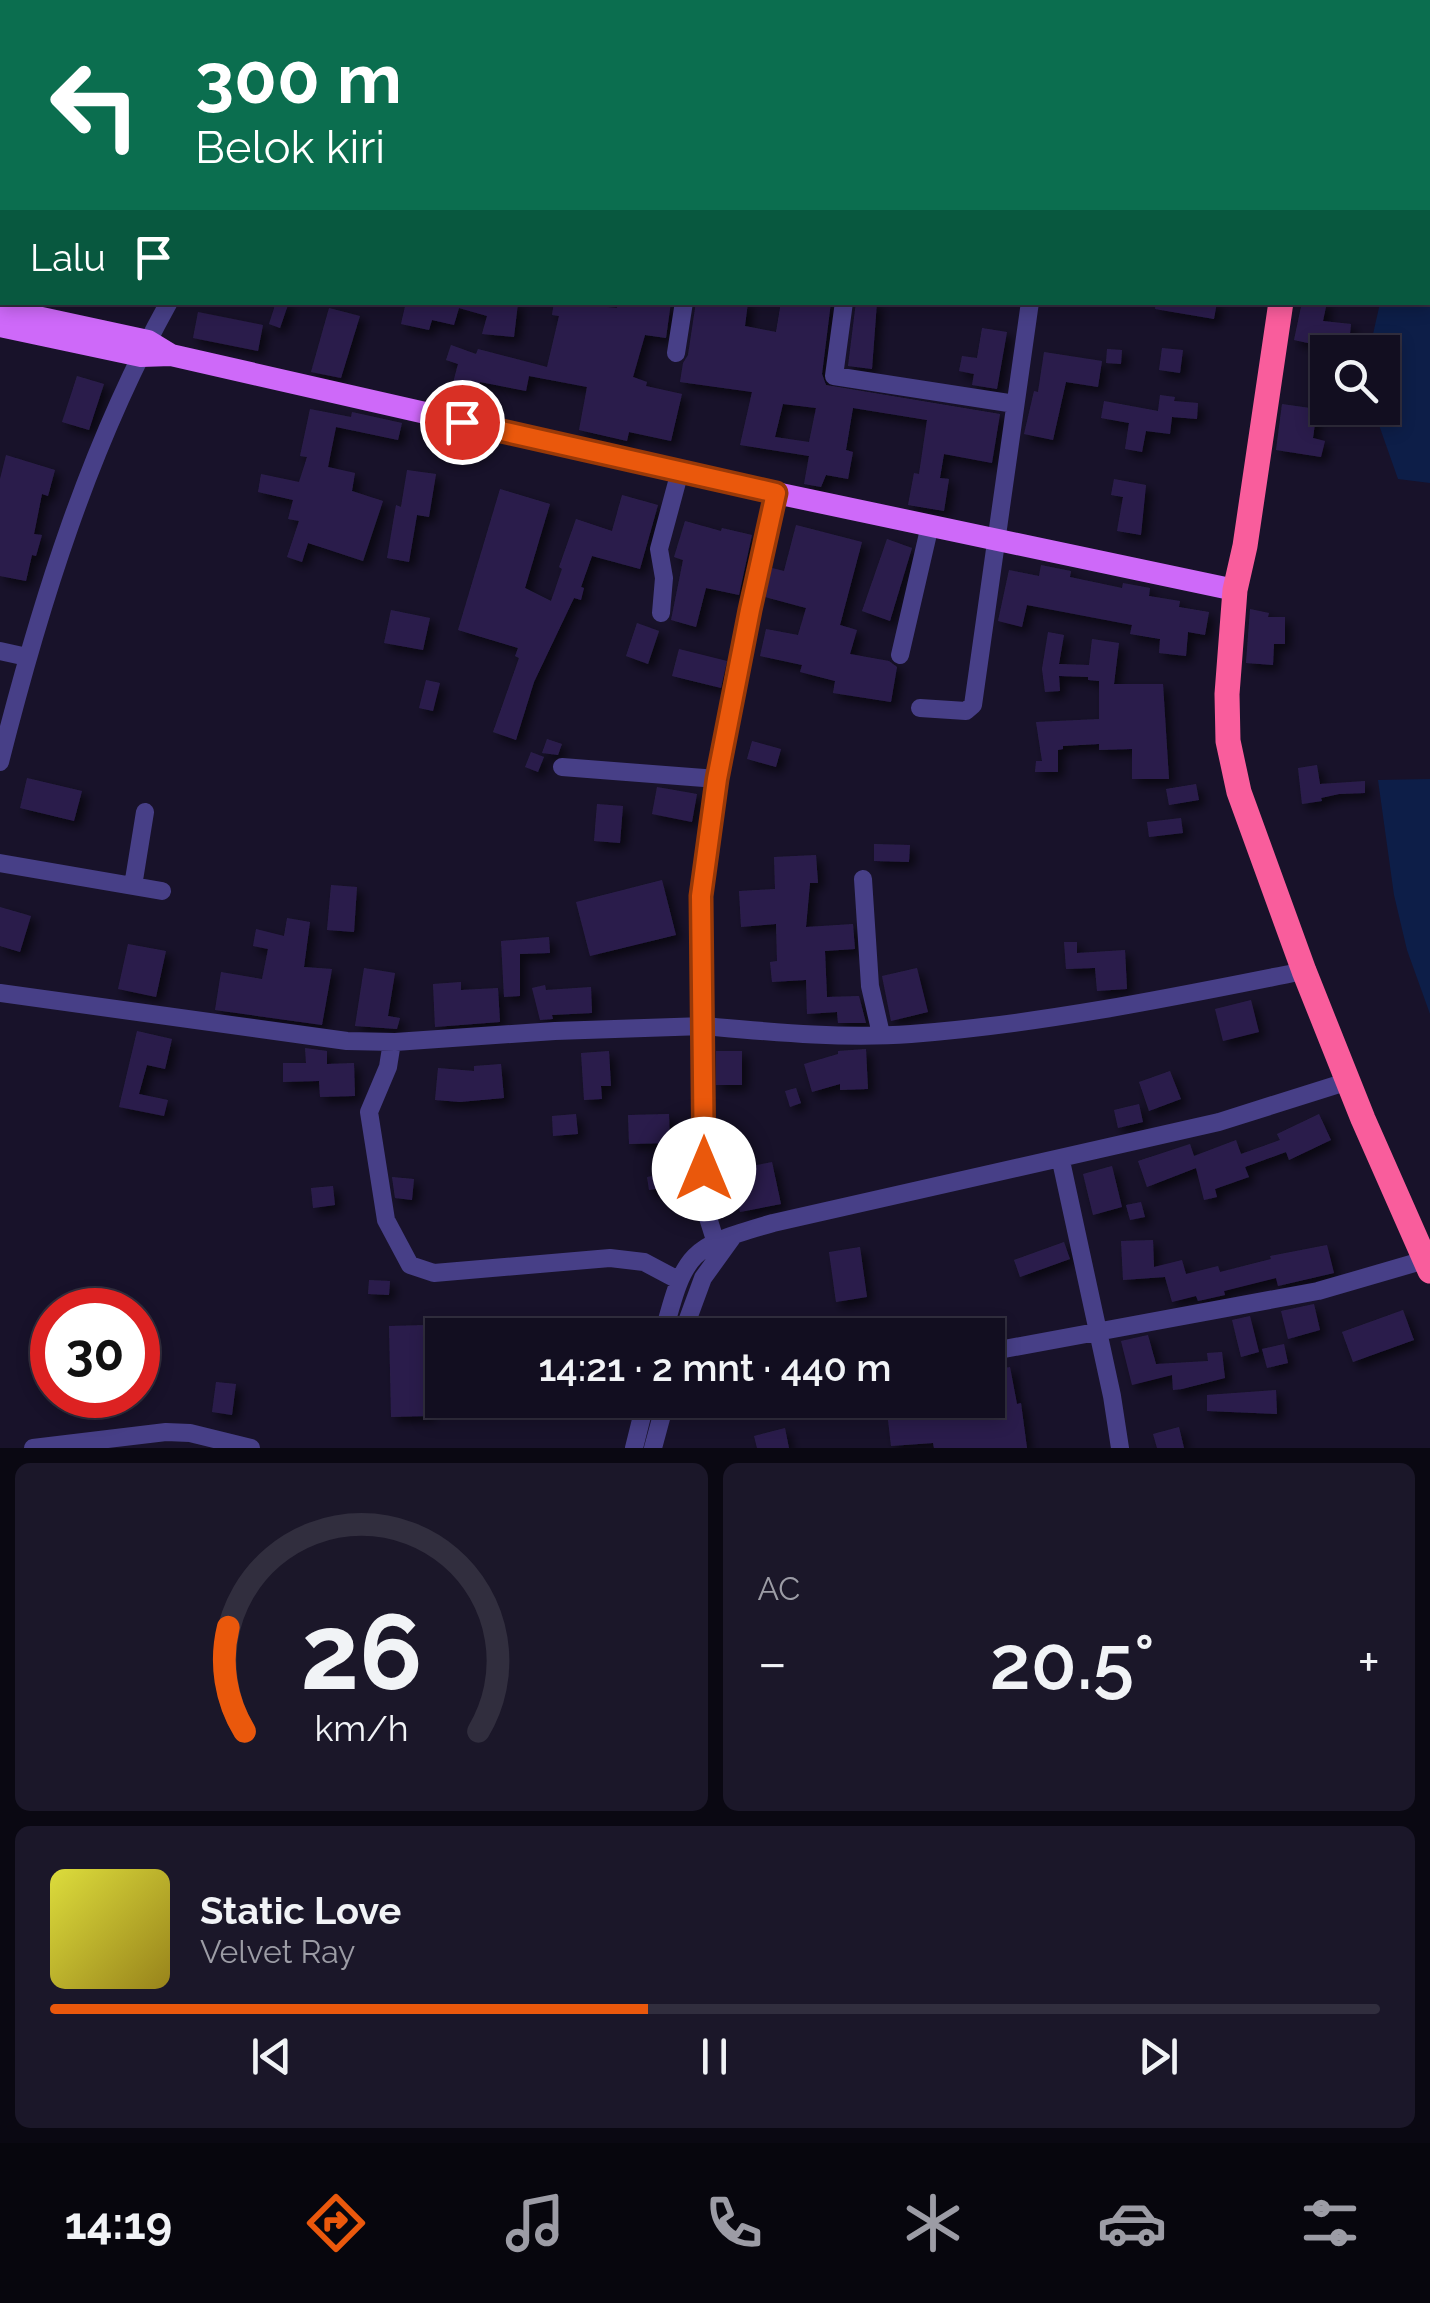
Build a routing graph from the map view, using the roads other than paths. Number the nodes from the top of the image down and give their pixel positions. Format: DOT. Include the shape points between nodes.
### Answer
graph roads {
  1 [pos="167,305"];
  2 [pos="684,305"];
  3 [pos="844,305"];
  4 [pos="1030,305"];
  5 [pos="1281,305"];
  6 [pos="0,309"];
  7 [pos="0,326"];
  8 [pos="144,348"];
  9 [pos="676,353"];
  10 [pos="1015,404"];
  11 [pos="680,471"];
  12 [pos="776,493"];
  13 [pos="930,525"];
  14 [pos="995,539"];
  15 [pos="1235,590"];
  16 [pos="661,613"];
  17 [pos="0,651"];
  18 [pos="900,655"];
  19 [pos="27,657"];
  20 [pos="920,708"];
  21 [pos="0,762"];
  22 [pos="562,767"];
  23 [pos="717,779"];
  24 [pos="145,812"];
  25 [pos="0,863"];
  26 [pos="862,879"];
  27 [pos="133,886"];
  28 [pos="162,891"];
  29 [pos="1304,972"];
  30 [pos="0,992"];
  31 [pos="704,1026"];
  32 [pos="881,1034"];
  33 [pos="392,1042"];
  34 [pos="1349,1081"];
  35 [pos="1061,1161"];
  36 [pos="734,1234"];
  37 [pos="714,1240"];
  38 [pos="1428,1266"];
  39 [pos="678,1280"];
  40 [pos="668,1318"];
  41 [pos="688,1318"];
  42 [pos="1098,1331"];
  43 [pos="1005,1349"];
  44 [pos="642,1418"];
  45 [pos="661,1418"];
  46 [pos="33,1448"];
  47 [pos="252,1448"];
  48 [pos="634,1448"];
  49 [pos="654,1448"];
  50 [pos="1120,1448"];
  1 -- 8 [label="street"];
  2 -- 9 [label="street"];
  3 -- 10 [label="street" via="834,376"];
  4 -- 10 [label="street"];
  5 -- 15 [label="highway"];
  6 -- 8 [label="main road"];
  7 -- 8 [label="main road"];
  8 -- 11 [label="main road"];
  8 -- 19 [label="street" via="89,474"];
  10 -- 14 [label="street"];
  11 -- 12 [label="main road"];
  11 -- 16 [label="street" via="659,549"];
  12 -- 13 [label="main road"];
  12 -- 23 [label="street"];
  13 -- 14 [label="main road"];
  13 -- 18 [label="street"];
  14 -- 15 [label="main road"];
  14 -- 20 [label="street" via="974,705 966,711"];
  15 -- 29 [label="highway" via="1227,707 1232,768"];
  17 -- 19 [label="street"];
  19 -- 21 [label="street"];
  22 -- 23 [label="street"];
  23 -- 31 [label="street" via="701,896"];
  24 -- 27 [label="street"];
  25 -- 27 [label="street"];
  26 -- 32 [label="street" via="870,986"];
  27 -- 28 [label="street"];
  29 -- 32 [label="street" via="1122,1008"];
  29 -- 34 [label="highway"];
  30 -- 33 [label="street" via="316,1039"];
  31 -- 32 [label="street"];
  31 -- 33 [label="street"];
  31 -- 37 [label="street" via="704,1205"];
  33 -- 39 [label="street" via="369,1112 386,1220 410,1265 450,1272 610,1258 644,1262"];
  34 -- 35 [label="street"];
  34 -- 38 [label="highway"];
  35 -- 36 [label="street"];
  35 -- 42 [label="street"];
  36 -- 37 [label="street"];
  36 -- 41 [label="street" via="703,1278"];
  37 -- 39 [label="street" via="690,1259"];
  38 -- 42 [label="street"];
  39 -- 40 [label="street"];
  42 -- 43 [label="street"];
  42 -- 50 [label="street"];
  44 -- 48 [label="street"];
  45 -- 49 [label="street"];
  46 -- 47 [label="street" via="166,1432"];
}
